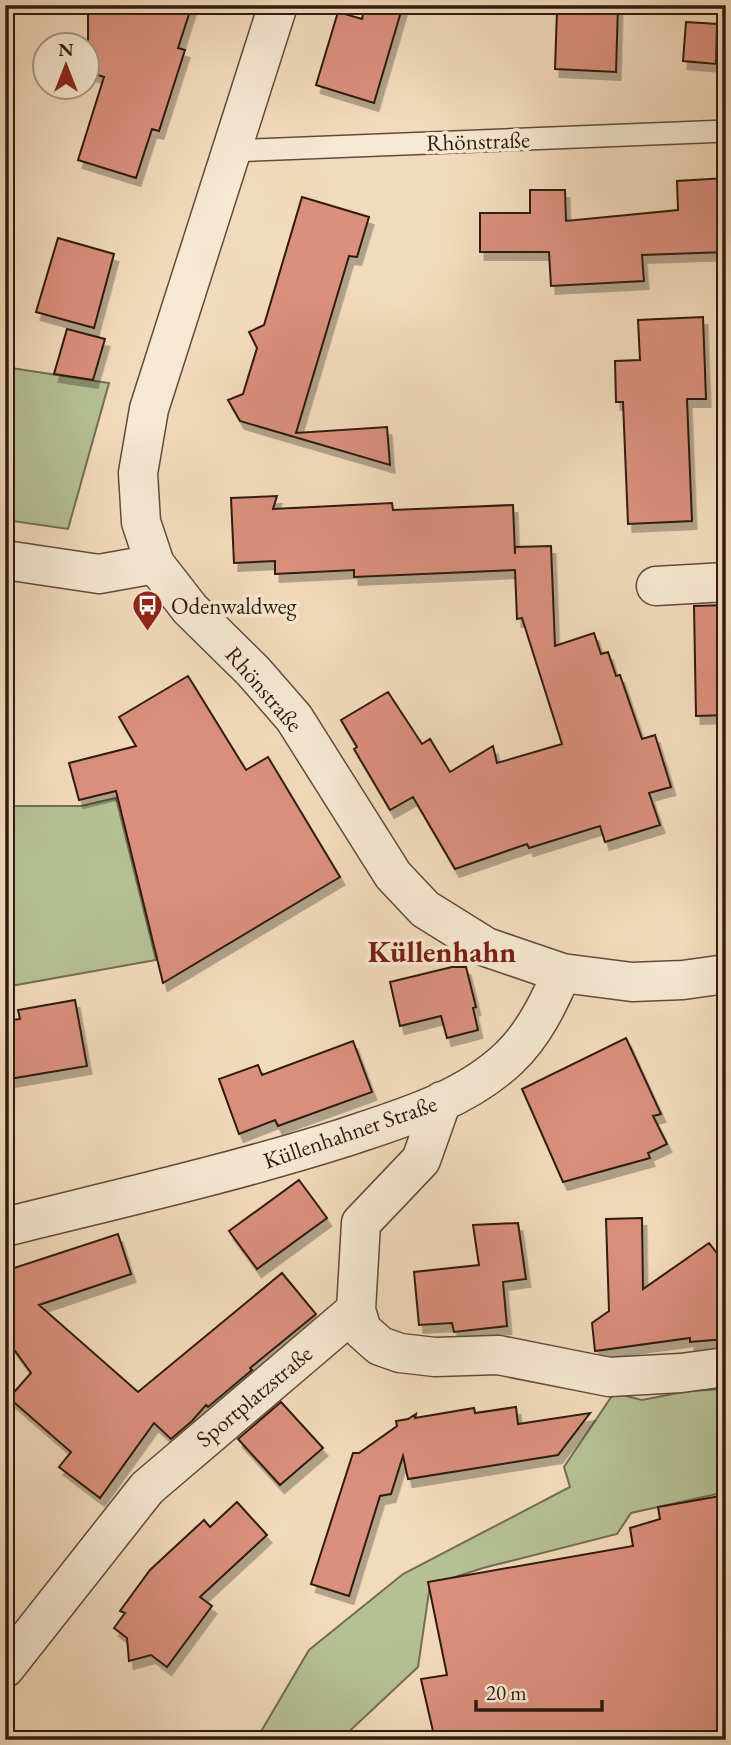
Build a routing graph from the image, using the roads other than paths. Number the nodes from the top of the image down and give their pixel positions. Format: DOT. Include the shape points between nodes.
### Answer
graph roads {
  1 [pos="278,5"];
  2 [pos="726,131"];
  3 [pos="230,151"];
  4 [pos="5,560"];
  5 [pos="155,565"];
  6 [pos="726,582"];
  7 [pos="656,586"];
  8 [pos="562,973"];
  9 [pos="726,974"];
  10 [pos="442,1101"];
  11 [pos="5,1227"];
  12 [pos="356,1310"];
  13 [pos="726,1367"];
  14 [pos="5,1668"];
  1 -- 3 [label="street, Rhönstraße"];
  2 -- 3 [label="lane, Rhönstraße"];
  3 -- 5 [label="street, Rhönstraße" via="149,409 138,473 141,522"];
  4 -- 5 [label="street" via="99,574"];
  5 -- 8 [label="street, Rhönstraße" via="293,718 393,875 425,909 486,947"];
  6 -- 7 [label="street"];
  8 -- 9 [label="street" via="632,982"];
  8 -- 10 [label="street, Küllenhahner Straße" via="541,1020 509,1058"];
  10 -- 11 [label="street, Küllenhahner Straße" via="273,1160"];
  10 -- 12 [label="street" via="421,1160 360,1223"];
  12 -- 13 [label="street" via="362,1330 380,1346 400,1353 498,1355 609,1377"];
  12 -- 14 [label="street, Sportplatzstraße" via="147,1488"];
}
